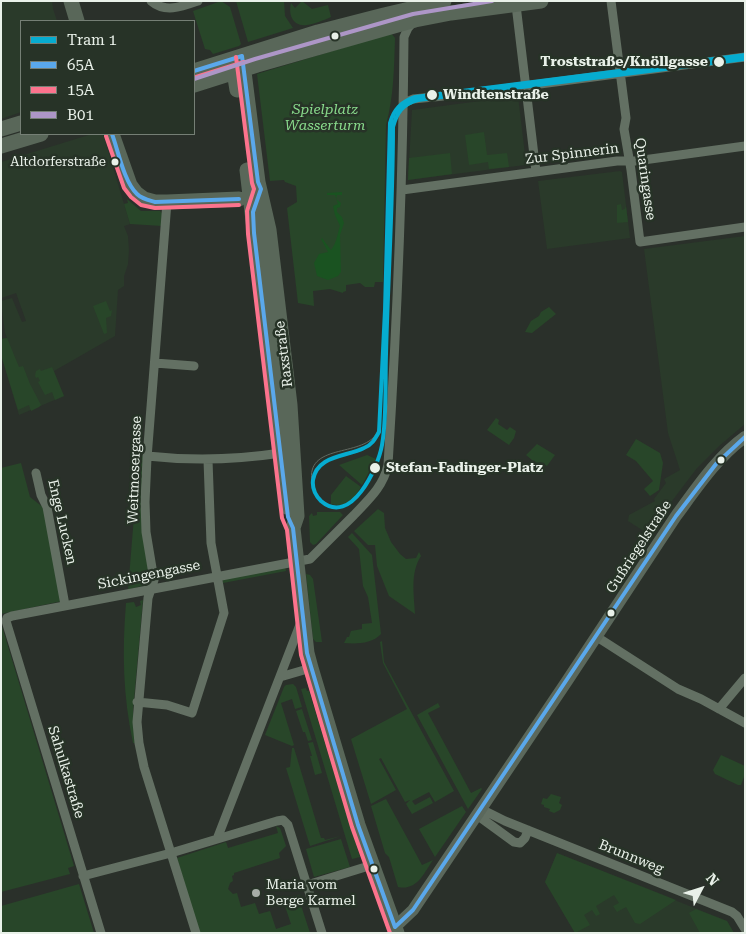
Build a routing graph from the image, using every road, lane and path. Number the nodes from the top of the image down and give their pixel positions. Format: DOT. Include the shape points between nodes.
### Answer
graph roads {
  1 [pos="71,1"];
  2 [pos="150,1"];
  3 [pos="198,1"];
  4 [pos="444,1"];
  5 [pos="541,1"];
  6 [pos="612,1"];
  7 [pos="516,4"];
  8 [pos="77,20"];
  9 [pos="415,20"];
  10 [pos="745,57"];
  11 [pos="238,64"];
  12 [pos="195,71"];
  13 [pos="620,73"];
  14 [pos="195,85"];
  15 [pos="526,86"];
  16 [pos="404,103"];
  17 [pos="20,123"];
  18 [pos="1,129"];
  19 [pos="38,135"];
  20 [pos="112,135"];
  21 [pos="1,146"];
  22 [pos="745,146"];
  23 [pos="630,161"];
  24 [pos="536,172"];
  25 [pos="249,190"];
  26 [pos="402,190"];
  27 [pos="167,202"];
  28 [pos="745,227"];
  29 [pos="155,363"];
  30 [pos="194,366"];
  31 [pos="745,437"];
  32 [pos="281,453"];
  33 [pos="147,456"];
  34 [pos="208,460"];
  35 [pos="36,473"];
  36 [pos="294,528"];
  37 [pos="297,562"];
  38 [pos="218,576"];
  39 [pos="152,588"];
  40 [pos="65,605"];
  41 [pos="303,617"];
  42 [pos="7,618"];
  43 [pos="597,637"];
  44 [pos="311,668"];
  45 [pos="280,677"];
  46 [pos="745,678"];
  47 [pos="138,702"];
  48 [pos="720,709"];
  49 [pos="745,723"];
  50 [pos="479,812"];
  51 [pos="528,830"];
  52 [pos="217,839"];
  53 [pos="171,853"];
  54 [pos="372,865"];
  55 [pos="83,876"];
  56 [pos="306,885"];
  57 [pos="741,914"];
  58 [pos="745,929"];
  59 [pos="396,930"];
  60 [pos="101,933"];
  61 [pos="196,933"];
  62 [pos="322,933"];
  1 -- 8 [label="main road"];
  2 -- 3 [label="street" via="159,8 177,8"];
  4 -- 11 [label="main road" via="327,30"];
  5 -- 7 [label="main road"];
  6 -- 13 [label="street, Quaringasse"];
  7 -- 9 [label="main road"];
  7 -- 15 [label="street"];
  9 -- 11 [label="main road"];
  9 -- 16 [label="street" via="404,37"];
  10 -- 13 [label="street"];
  11 -- 12 [label="main road"];
  11 -- 14 [label="main road"];
  11 -- 25 [label="main road, Raxstraße"];
  13 -- 15 [label="street"];
  13 -- 23 [label="street, Quaringasse"];
  15 -- 16 [label="street" via="413,99"];
  15 -- 24 [label="street"];
  16 -- 26 [label="street"];
  17 -- 18 [label="main road"];
  19 -- 21 [label="main road"];
  20 -- 27 [label="main road" via="136,194 155,202"];
  22 -- 23 [label="street, Zur Spinnerin"];
  23 -- 24 [label="street, Zur Spinnerin"];
  23 -- 28 [label="street, Quaringasse" via="640,242"];
  24 -- 26 [label="street, Zur Spinnerin"];
  25 -- 27 [label="main road"];
  25 -- 32 [label="main road, Raxstraße"];
  25 -- 36 [label="main road, Raxstraße" via="270,230 290,405 297,516"];
  26 -- 37 [label="street" via="386,472 371,498 338,533 310,559"];
  27 -- 29 [label="street, Weitmosergasse"];
  29 -- 30 [label="street"];
  29 -- 33 [label="street, Weitmosergasse"];
  31 -- 43 [label="street, Gußriegelstraße" via="695,491"];
  32 -- 34 [label="street"];
  32 -- 36 [label="main road, Raxstraße" via="288,517"];
  33 -- 34 [label="street"];
  33 -- 39 [label="street, Weitmosergasse" via="146,532 154,580"];
  34 -- 38 [label="street" via="211,543"];
  35 -- 40 [label="street, Enge Lucken" via="47,507"];
  36 -- 37 [label="main road, Raxstraße"];
  37 -- 38 [label="street, Sickingengasse"];
  37 -- 41 [label="main road, Raxstraße"];
  38 -- 39 [label="street, Sickingengasse"];
  38 -- 47 [label="street" via="224,613 192,713 167,705"];
  39 -- 40 [label="street, Sickingengasse"];
  39 -- 47 [label="street, Weitmosergasse" via="148,598"];
  40 -- 42 [label="street, Sickingengasse"];
  41 -- 44 [label="main road, Raxstraße"];
  41 -- 45 [label="street"];
  42 -- 55 [label="street, Sahulkastraße"];
  43 -- 48 [label="street" via="678,689"];
  43 -- 50 [label="street, Gußriegelstraße"];
  44 -- 45 [label="street"];
  44 -- 54 [label="main road, Raxstraße"];
  45 -- 52 [label="street"];
  46 -- 48 [label="street"];
  47 -- 53 [label="street, Weitmosergasse" via="142,759"];
  48 -- 49 [label="street"];
  50 -- 51 [label="street, Brunnweg"];
  50 -- 51 [label="street" via="514,842 520,843"];
  50 -- 59 [label="street, Gußriegelstraße"];
  51 -- 57 [label="street, Brunnweg"];
  52 -- 53 [label="street"];
  52 -- 56 [label="street" via="283,820 288,825"];
  53 -- 55 [label="street"];
  53 -- 61 [label="street"];
  54 -- 56 [label="street"];
  54 -- 59 [label="main road, Raxstraße"];
  55 -- 60 [label="street, Sahulkastraße"];
  56 -- 62 [label="street"];
  57 -- 58 [label="street, Brunnweg"];
}
